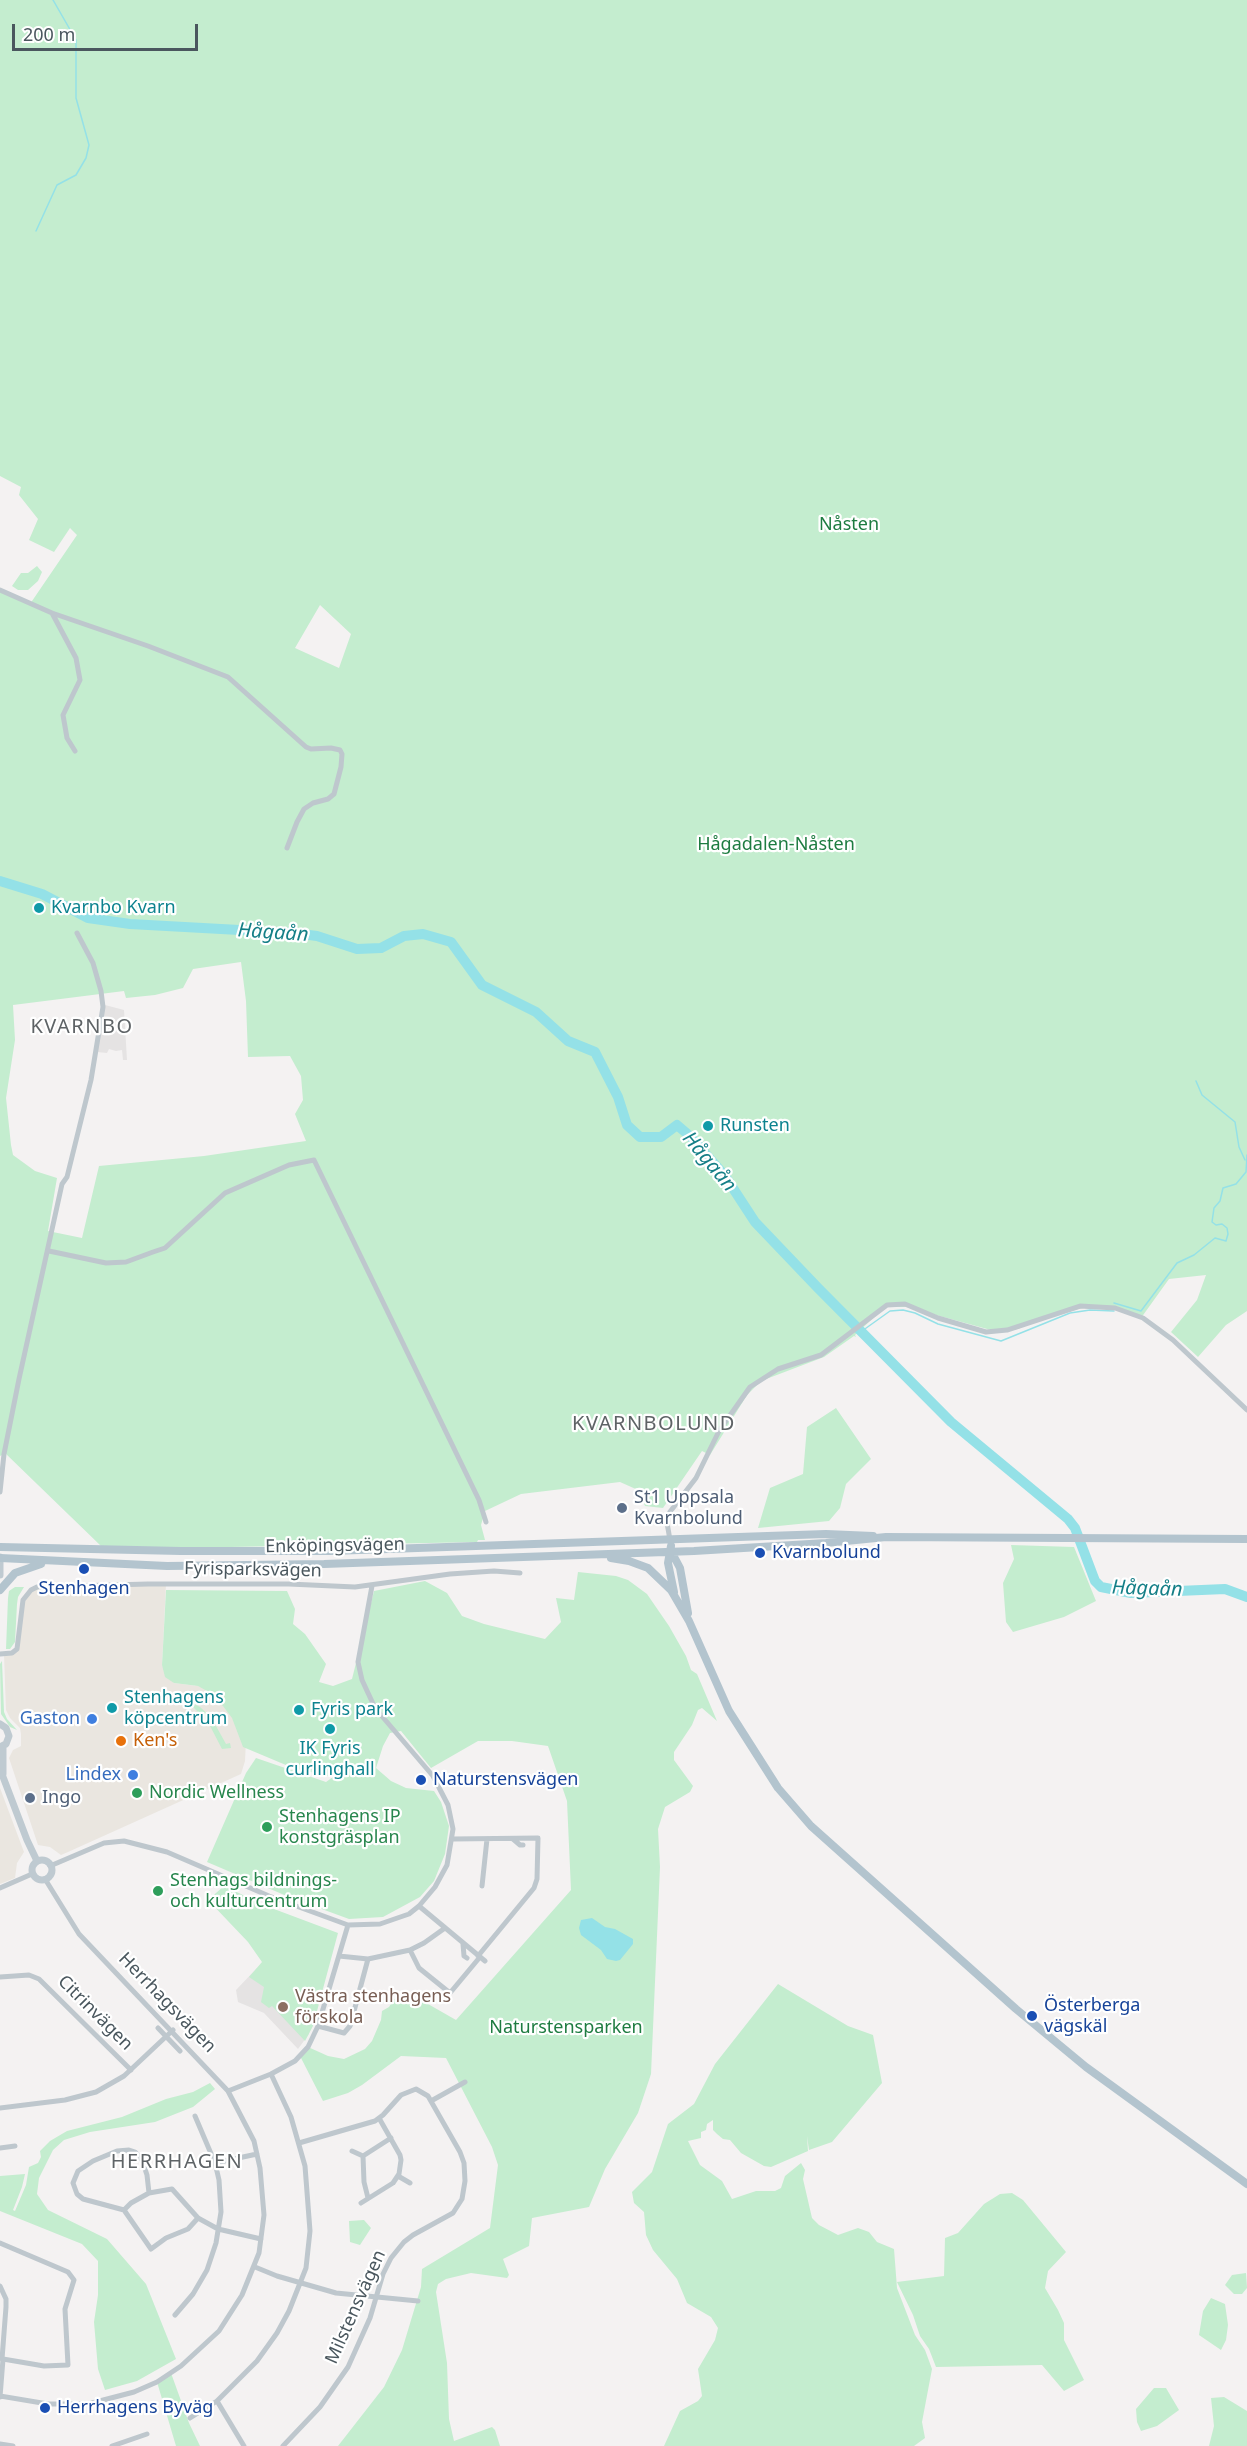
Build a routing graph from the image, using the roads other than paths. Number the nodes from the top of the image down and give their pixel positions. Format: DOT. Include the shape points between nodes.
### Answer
graph roads {
  1 [pos="0,590"];
  2 [pos="52,613"];
  3 [pos="75,751"];
  4 [pos="287,848"];
  5 [pos="77,933"];
  6 [pos="49,1251"];
  7 [pos="1247,1410"];
  8 [pos="0,1492"];
  9 [pos="486,1522"];
  10 [pos="886,1537"];
  11 [pos="1247,1539"];
  12 [pos="670,1540"];
  13 [pos="0,1547"];
  14 [pos="671,1551"];
  15 [pos="694,1551"];
  16 [pos="583,1555"];
  17 [pos="0,1558"];
  18 [pos="51,1561"];
  19 [pos="680,1568"];
  20 [pos="520,1573"];
  21 [pos="0,1575"];
  22 [pos="372,1586"];
  23 [pos="0,1590"];
  24 [pos="675,1598"];
  25 [pos="689,1621"];
  26 [pos="0,1654"];
  27 [pos="0,1724"];
  28 [pos="1,1747"];
  29 [pos="2,1773"];
  30 [pos="453,1839"];
  31 [pos="487,1839"];
  32 [pos="513,1839"];
  33 [pos="523,1845"];
  34 [pos="37,1861"];
  35 [pos="51,1866"];
  36 [pos="32,1874"];
  37 [pos="45,1879"];
  38 [pos="482,1886"];
  39 [pos="0,1888"];
  40 [pos="419,1906"];
  41 [pos="348,1925"];
  42 [pos="445,1928"];
  43 [pos="463,1944"];
  44 [pos="410,1950"];
  45 [pos="339,1956"];
  46 [pos="467,1958"];
  47 [pos="481,1958"];
  48 [pos="368,1959"];
  49 [pos="0,1977"];
  50 [pos="318,2026"];
  51 [pos="158,2028"];
  52 [pos="173,2030"];
  53 [pos="166,2037"];
  54 [pos="180,2051"];
  55 [pos="131,2070"];
  56 [pos="271,2074"];
  57 [pos="465,2082"];
  58 [pos="228,2091"];
  59 [pos="431,2101"];
  60 [pos="0,2108"];
  61 [pos="195,2116"];
  62 [pos="379,2118"];
  63 [pos="391,2138"];
  64 [pos="299,2143"];
  65 [pos="15,2146"];
  66 [pos="0,2148"];
  67 [pos="352,2151"];
  68 [pos="257,2154"];
  69 [pos="363,2156"];
  70 [pos="215,2163"];
  71 [pos="398,2176"];
  72 [pos="410,2183"];
  73 [pos="1247,2184"];
  74 [pos="149,2193"];
  75 [pos="368,2198"];
  76 [pos="361,2203"];
  77 [pos="124,2210"];
  78 [pos="198,2218"];
  79 [pos="218,2229"];
  80 [pos="261,2239"];
  81 [pos="0,2243"];
  82 [pos="255,2267"];
  83 [pos="301,2283"];
  84 [pos="0,2286"];
  85 [pos="376,2298"];
  86 [pos="418,2301"];
  87 [pos="175,2315"];
  88 [pos="2,2359"];
  89 [pos="0,2397"];
  90 [pos="218,2401"];
  91 [pos="190,2418"];
  92 [pos="147,2434"];
  93 [pos="131,2441"];
  94 [pos="0,2444"];
  95 [pos="137,2445"];
  96 [pos="13,2446"];
  97 [pos="112,2446"];
  98 [pos="244,2446"];
  99 [pos="283,2446"];
  1 -- 2 [label="street"];
  2 -- 3 [label="street" via="76,658 81,680 63,715 67,738"];
  2 -- 4 [label="street" via="228,677 306,747 339,750 342,759 336,791 328,799 308,805 301,813"];
  5 -- 6 [label="street" via="93,963 103,1007 91,1080 62,1184"];
  6 -- 8 [label="street" via="19,1379"];
  6 -- 9 [label="street" via="106,1263 126,1262 165,1248 225,1193 289,1165 314,1160 479,1500"];
  7 -- 12 [label="street" via="1166,1334 1137,1315 1115,1308 1074,1308 1007,1330 986,1332 905,1304 887,1305 821,1355 778,1369 750,1387 719,1431 696,1478 666,1517"];
  10 -- 11 [label="main road"];
  10 -- 12 [label="main road, Enköpingsvägen" via="826,1534"];
  10 -- 15 [label="main road, Enköpingsvägen"];
  12 -- 13 [label="main road, Enköpingsvägen" via="318,1551"];
  12 -- 14 [label="main road"];
  14 -- 15 [label="main road, Enköpingsvägen"];
  14 -- 16 [label="main road, Enköpingsvägen"];
  14 -- 19 [label="main road"];
  14 -- 24 [label="main road" via="668,1563"];
  15 -- 19 [label="main road"];
  16 -- 18 [label="main road, Enköpingsvägen" via="167,1566"];
  16 -- 24 [label="main road" via="641,1565 658,1576"];
  17 -- 18 [label="main road, Enköpingsvägen"];
  17 -- 21 [label="street"];
  18 -- 23 [label="main road" via="18,1570"];
  19 -- 25 [label="main road"];
  20 -- 22 [label="street, Fyrisparksvägen" via="450,1574"];
  22 -- 26 [label="street, Fyrisparksvägen" via="37,1587 23,1600 17,1649"];
  22 -- 30 [label="street" via="359,1670 375,1708 429,1770 442,1791 451,1816"];
  24 -- 25 [label="main road"];
  25 -- 73 [label="main road" via="729,1711 778,1788 811,1826 1086,2067"];
  27 -- 28 [label="street" via="9,1736"];
  28 -- 29 [label="street"];
  29 -- 34 [label="street"];
  30 -- 31 [label="street"];
  30 -- 40 [label="street" via="441,1877"];
  31 -- 32 [label="street"];
  31 -- 38 [label="street"];
  32 -- 33 [label="street"];
  32 -- 47 [label="street" via="538,1838 536,1883"];
  34 -- 35 [label="street"];
  34 -- 36 [label="street"];
  35 -- 37 [label="street"];
  35 -- 41 [label="street" via="104,1843 124,1842 167,1852"];
  36 -- 37 [label="street"];
  36 -- 39 [label="street"];
  37 -- 52 [label="street, Herrhagsvägen" via="80,1934"];
  40 -- 41 [label="street" via="387,1922"];
  40 -- 42 [label="street"];
  41 -- 45 [label="street"];
  42 -- 43 [label="street"];
  42 -- 44 [label="street"];
  43 -- 46 [label="street"];
  43 -- 47 [label="street"];
  44 -- 47 [label="street" via="419,1968 450,1993"];
  44 -- 48 [label="street"];
  45 -- 48 [label="street"];
  45 -- 50 [label="street"];
  48 -- 50 [label="street" via="350,2026 344,2033"];
  49 -- 55 [label="street, Citrinvägen" via="29,1975 39,1979"];
  50 -- 56 [label="street" via="300,2056"];
  51 -- 53 [label="street"];
  52 -- 53 [label="street"];
  52 -- 58 [label="street, Herrhagsvägen"];
  53 -- 54 [label="street"];
  53 -- 55 [label="street"];
  55 -- 60 [label="street" via="87,2094"];
  56 -- 58 [label="street"];
  56 -- 64 [label="street"];
  57 -- 59 [label="street"];
  58 -- 68 [label="street, Herrhagsvägen" via="249,2128"];
  59 -- 62 [label="street" via="422,2091 410,2089"];
  59 -- 85 [label="street, Milstensvägen" via="464,2163 465,2191 453,2213 413,2235 396,2250 386,2266"];
  61 -- 70 [label="street"];
  62 -- 63 [label="street"];
  62 -- 64 [label="street"];
  63 -- 69 [label="street"];
  63 -- 71 [label="street" via="401,2160"];
  64 -- 83 [label="street" via="309,2189 310,2231"];
  65 -- 66 [label="street"];
  67 -- 69 [label="street"];
  68 -- 70 [label="street"];
  68 -- 80 [label="street, Herrhagsvägen" via="264,2199"];
  69 -- 75 [label="street"];
  70 -- 79 [label="street" via="220,2197"];
  71 -- 72 [label="street"];
  71 -- 75 [label="street"];
  74 -- 77 [label="street"];
  74 -- 77 [label="street" via="142,2160 129,2150 107,2154 78,2171 74,2183 77,2194"];
  74 -- 78 [label="street" via="172,2189"];
  75 -- 76 [label="street"];
  77 -- 78 [label="street" via="152,2249 188,2229"];
  78 -- 79 [label="street"];
  79 -- 80 [label="street"];
  79 -- 87 [label="street" via="207,2270"];
  80 -- 82 [label="street, Herrhagsvägen"];
  81 -- 88 [label="street" via="68,2272 74,2280 65,2308 68,2365 44,2366"];
  82 -- 83 [label="street"];
  82 -- 89 [label="street, Herrhagsvägen" via="219,2331 157,2382 88,2404 48,2404"];
  83 -- 85 [label="street"];
  83 -- 90 [label="street" via="268,2346"];
  84 -- 88 [label="street" via="6,2299"];
  85 -- 86 [label="street"];
  85 -- 99 [label="street, Milstensvägen" via="348,2367 320,2407"];
  88 -- 89 [label="street"];
  90 -- 91 [label="street"];
  90 -- 98 [label="street"];
  92 -- 93 [label="street"];
  93 -- 95 [label="street"];
  93 -- 97 [label="street"];
  94 -- 96 [label="street"];
}
